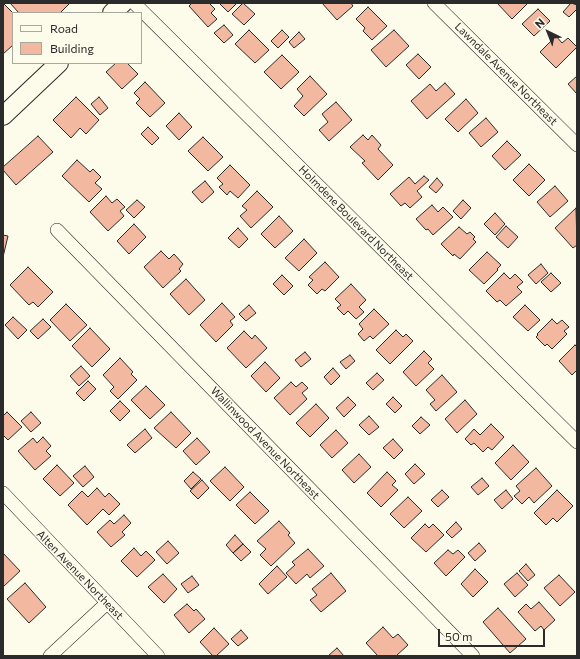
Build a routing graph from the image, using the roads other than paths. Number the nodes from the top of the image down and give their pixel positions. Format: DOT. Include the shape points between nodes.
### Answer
graph roads {
  1 [pos="123,3"];
  2 [pos="134,3"];
  3 [pos="434,3"];
  4 [pos="113,12"];
  5 [pos="58,64"];
  6 [pos="3,116"];
  7 [pos="577,145"];
  8 [pos="56,230"];
  9 [pos="577,442"];
  10 [pos="3,493"];
  11 [pos="107,603"];
  12 [pos="50,656"];
  13 [pos="158,656"];
  14 [pos="473,656"];
  1 -- 4 [label="main road"];
  2 -- 9 [label="street, Holmdene Boulevard Northeast"];
  3 -- 7 [label="street, Lawndale Avenue Northeast"];
  5 -- 6 [label="main road"];
  8 -- 14 [label="street, Wallinwood Avenue Northeast"];
  10 -- 11 [label="street, Alten Avenue Northeast"];
  11 -- 12 [label="street"];
  11 -- 13 [label="street, Alten Avenue Northeast"];
}
